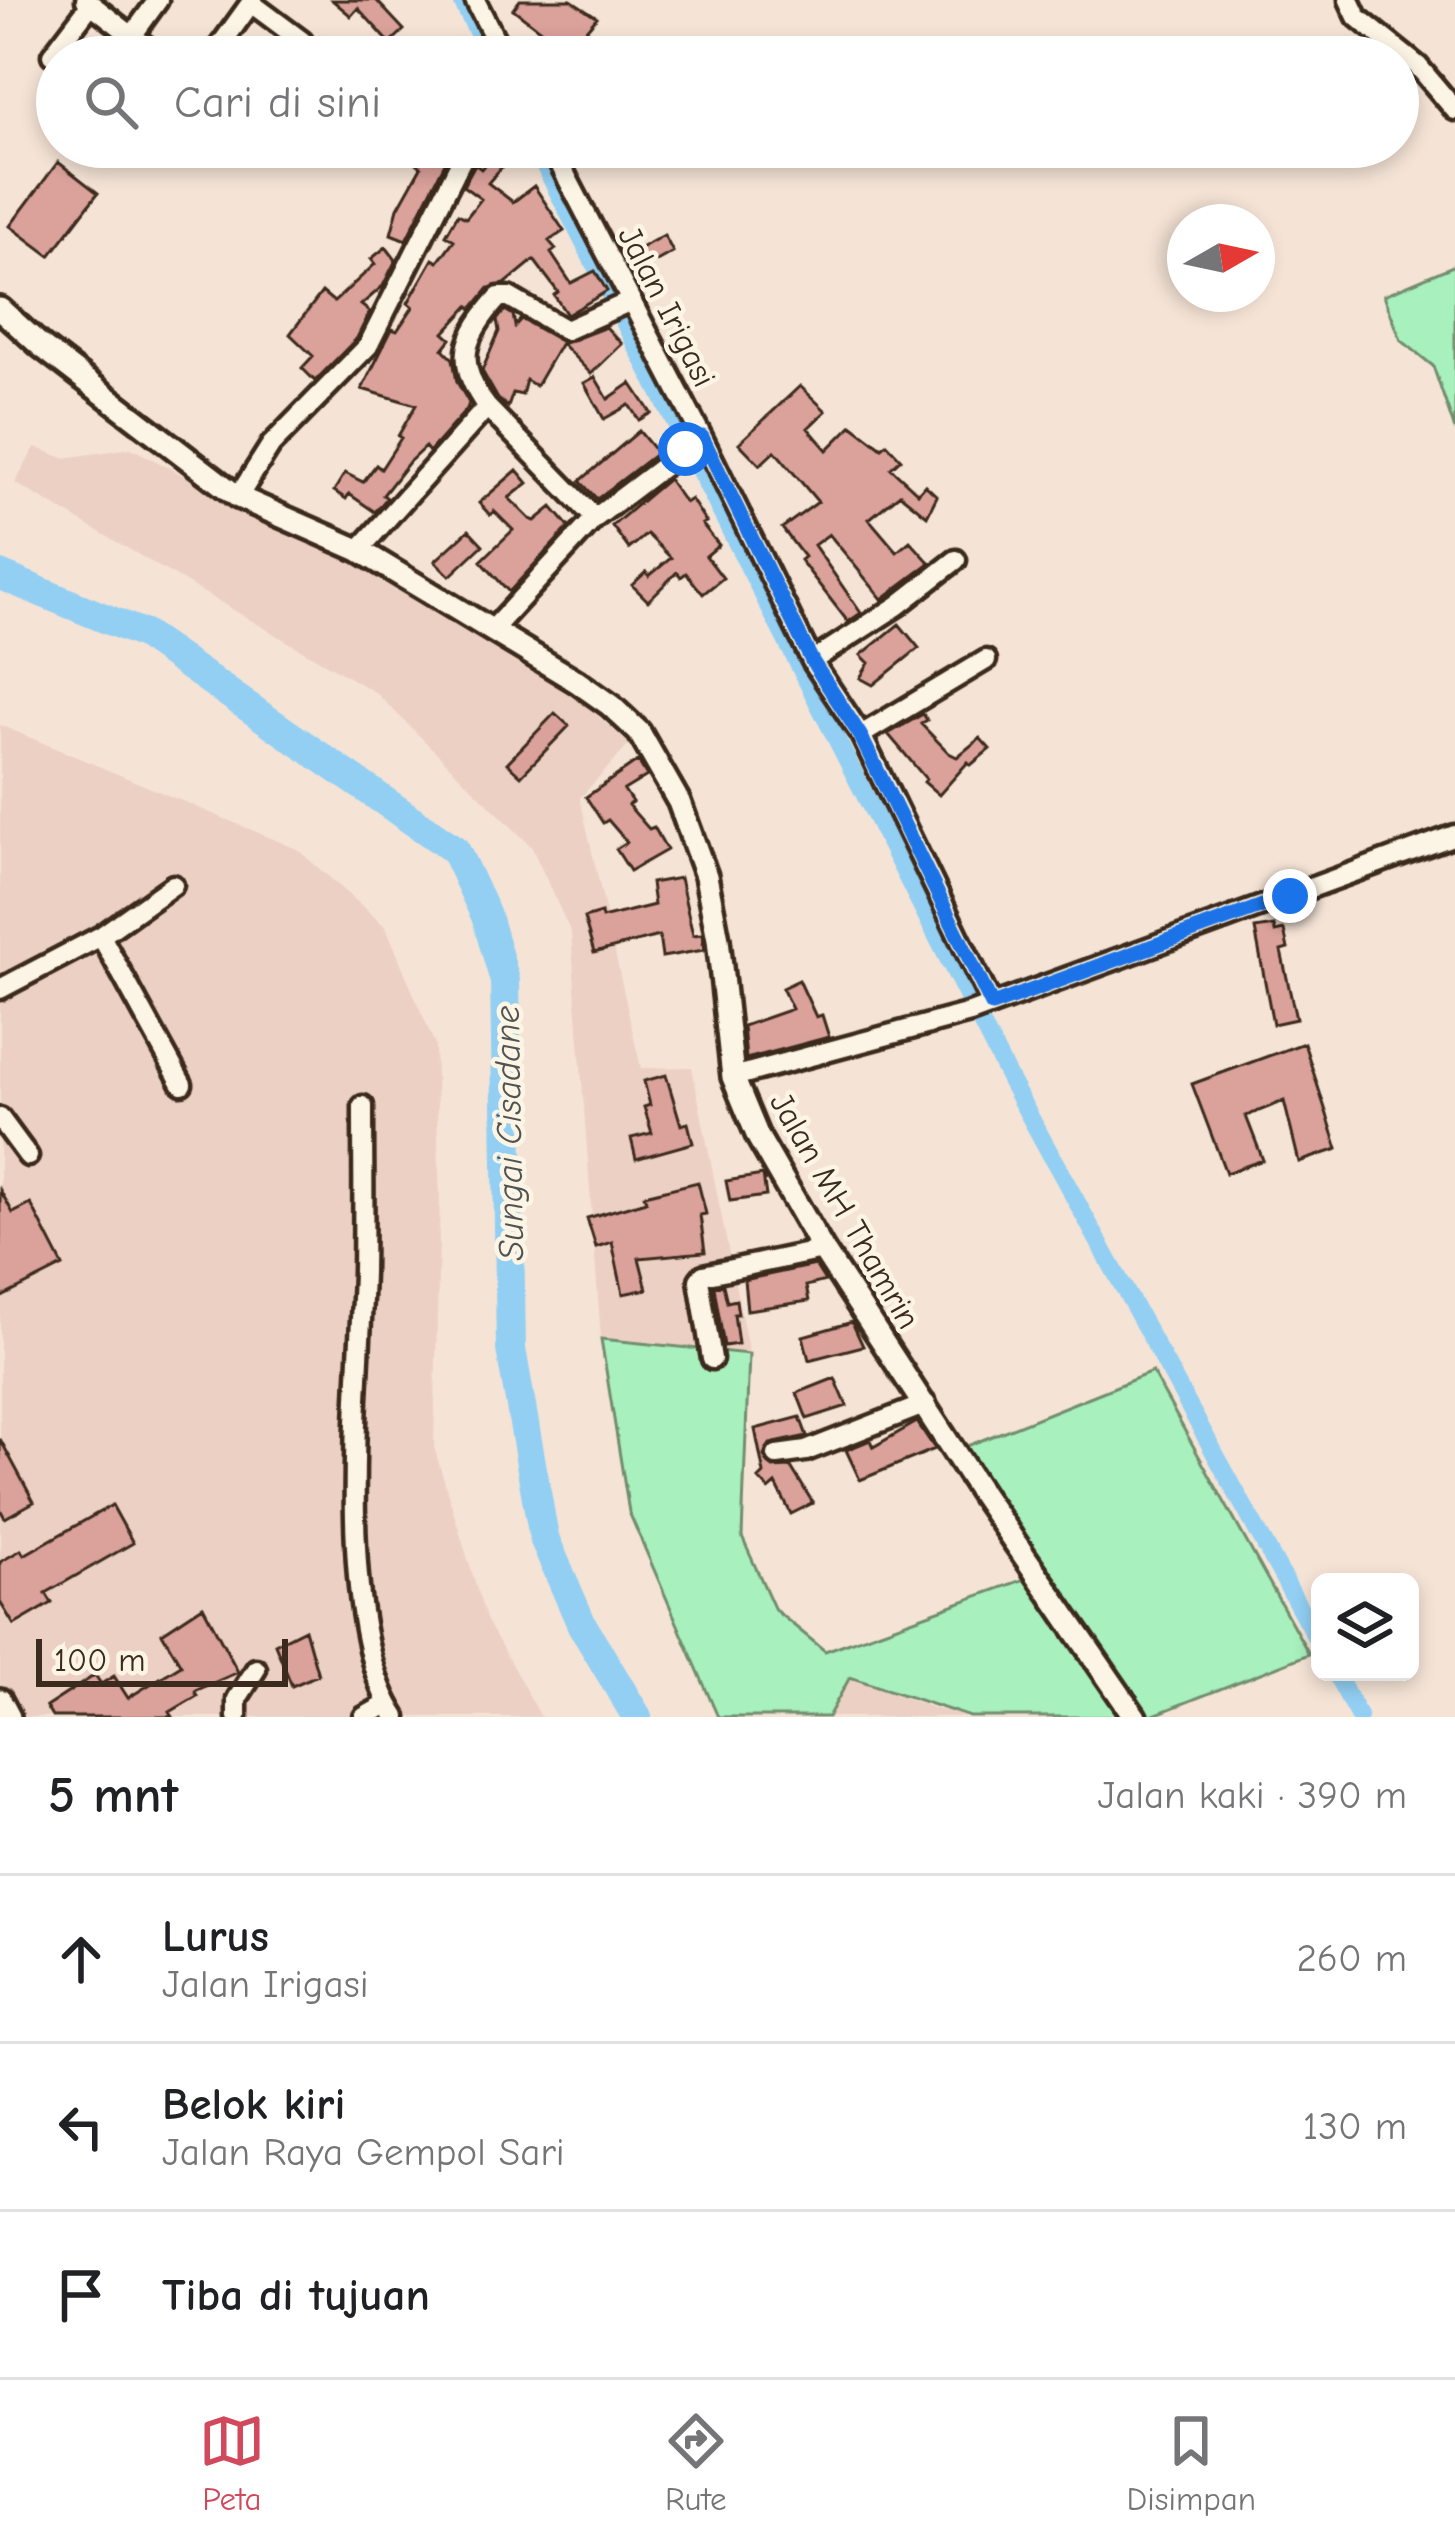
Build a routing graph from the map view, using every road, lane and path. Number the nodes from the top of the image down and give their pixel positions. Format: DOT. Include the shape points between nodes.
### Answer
graph roads {
  1 [pos="158,0"];
  2 [pos="475,0"];
  3 [pos="1348,0"];
  4 [pos="89,2"];
  5 [pos="252,2"];
  6 [pos="65,36"];
  7 [pos="130,36"];
  8 [pos="148,36"];
  9 [pos="227,36"];
  10 [pos="296,36"];
  11 [pos="493,36"];
  12 [pos="1381,36"];
  13 [pos="1419,67"];
  14 [pos="1455,110"];
  15 [pos="457,168"];
  16 [pos="560,168"];
  17 [pos="622,306"];
  18 [pos="0,309"];
  19 [pos="488,406"];
  20 [pos="695,442"];
  21 [pos="238,497"];
  22 [pos="595,518"];
  23 [pos="358,550"];
  24 [pos="956,560"];
  25 [pos="493,629"];
  26 [pos="986,660"];
  27 [pos="812,661"];
  28 [pos="860,735"];
  29 [pos="1455,835"];
  30 [pos="173,885"];
  31 [pos="101,936"];
  32 [pos="0,989"];
  33 [pos="983,1008"];
  34 [pos="733,1077"];
  35 [pos="182,1084"];
  36 [pos="362,1106"];
  37 [pos="0,1118"];
  38 [pos="28,1156"];
  39 [pos="824,1250"];
  40 [pos="712,1359"];
  41 [pos="926,1404"];
  42 [pos="777,1455"];
  43 [pos="256,1670"];
  44 [pos="0,1701"];
  45 [pos="391,1710"];
  46 [pos="9,1717"];
  47 [pos="237,1717"];
  48 [pos="364,1717"];
  49 [pos="1136,1717"];
  1 -- 8 [label="street"];
  2 -- 11 [label="street"];
  3 -- 12 [label="street"];
  4 -- 6 [label="street"];
  4 -- 7 [label="street"];
  5 -- 9 [label="street"];
  5 -- 10 [label="street"];
  13 -- 14 [label="street"];
  15 -- 21 [label="street" via="368,346 271,446"];
  16 -- 17 [label="street, Jalan Irigasi"];
  17 -- 19 [label="street" via="566,330 499,297 468,340 468,381"];
  17 -- 20 [label="street, Jalan Irigasi"];
  18 -- 21 [label="street, Jalan MH Thamrin"];
  19 -- 22 [label="street"];
  19 -- 23 [label="street"];
  20 -- 22 [label="street"];
  20 -- 27 [label="street, Jalan Irigasi"];
  21 -- 23 [label="street, Jalan MH Thamrin"];
  22 -- 25 [label="street"];
  23 -- 25 [label="street, Jalan MH Thamrin"];
  24 -- 27 [label="street"];
  25 -- 34 [label="street, Jalan MH Thamrin" via="610,705 639,732 670,781 706,876"];
  26 -- 28 [label="street"];
  27 -- 28 [label="street, Jalan Irigasi"];
  28 -- 33 [label="street, Jalan Irigasi"];
  29 -- 33 [label="street"];
  30 -- 31 [label="street"];
  31 -- 32 [label="street"];
  31 -- 35 [label="street"];
  33 -- 34 [label="street"];
  34 -- 39 [label="street, Jalan MH Thamrin"];
  36 -- 45 [label="street" via="357,1557 363,1622"];
  37 -- 38 [label="street"];
  39 -- 40 [label="street" via="703,1275"];
  39 -- 41 [label="street, Jalan MH Thamrin"];
  41 -- 42 [label="street"];
  41 -- 49 [label="street, Jalan MH Thamrin"];
  43 -- 47 [label="street" via="236,1699"];
  44 -- 46 [label="street"];
  45 -- 48 [label="street"];
}
